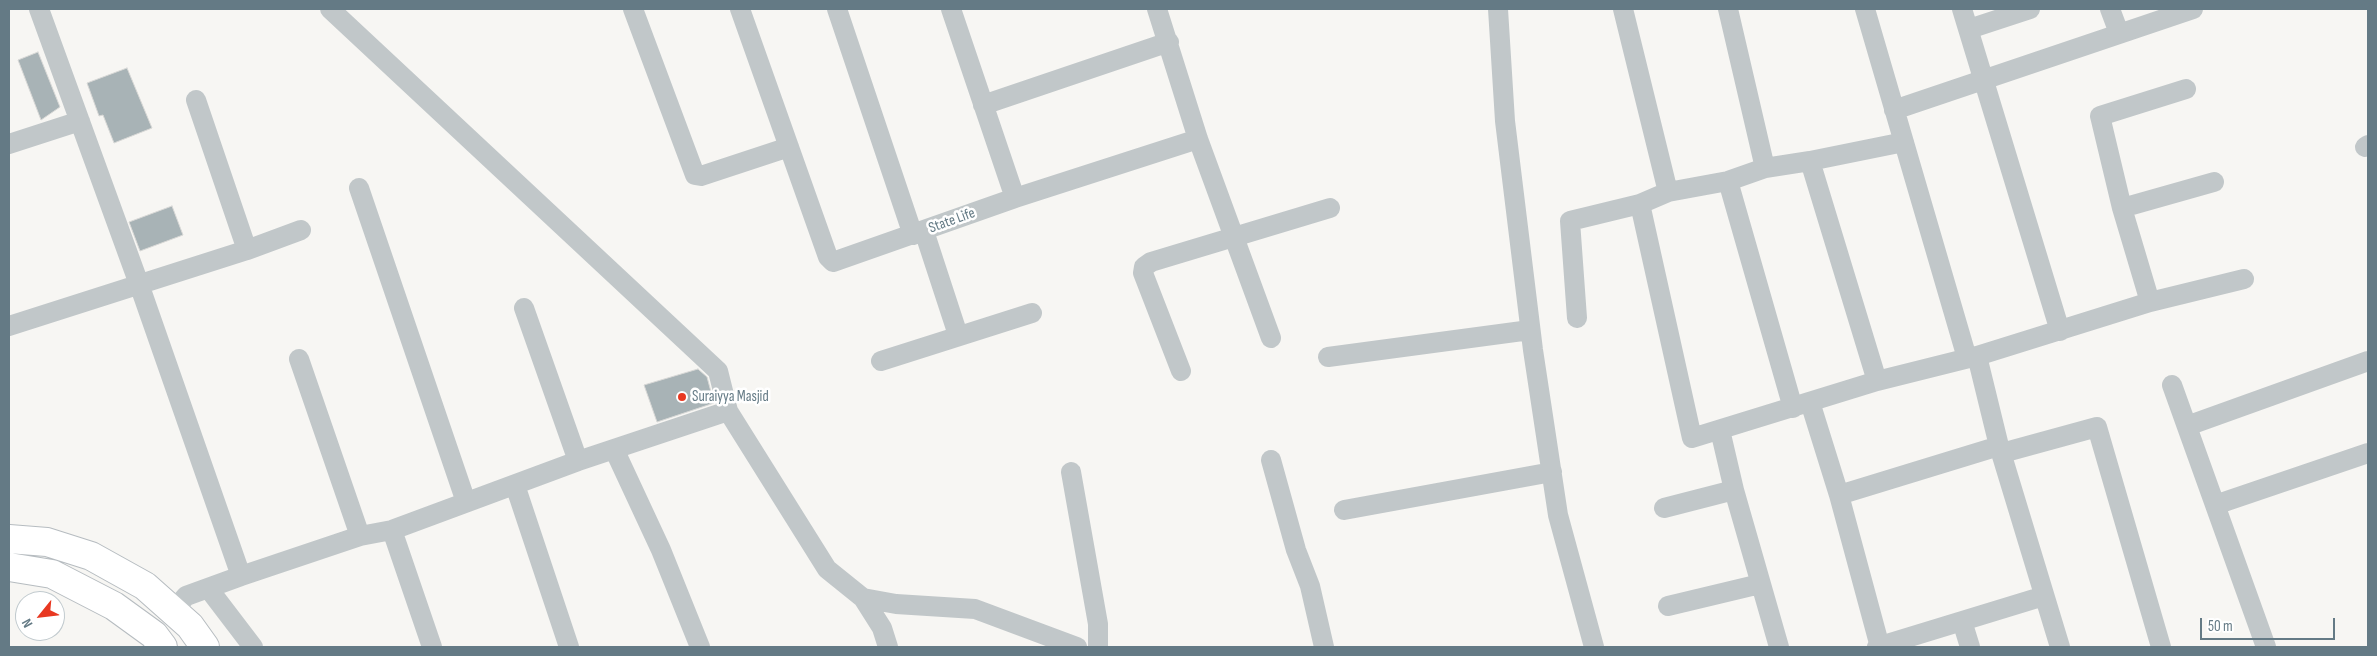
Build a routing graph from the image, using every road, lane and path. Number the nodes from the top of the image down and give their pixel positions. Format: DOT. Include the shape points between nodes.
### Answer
graph roads {
  1 [pos="39,9"];
  2 [pos="330,9"];
  3 [pos="633,9"];
  4 [pos="740,9"];
  5 [pos="837,9"];
  6 [pos="951,9"];
  7 [pos="1157,9"];
  8 [pos="1498,9"];
  9 [pos="1623,9"];
  10 [pos="1728,9"];
  11 [pos="1865,9"];
  12 [pos="1962,9"];
  13 [pos="2030,9"];
  14 [pos="2110,9"];
  15 [pos="2193,9"];
  16 [pos="1969,29"];
  17 [pos="2119,33"];
  18 [pos="1169,42"];
  19 [pos="1985,81"];
  20 [pos="2186,89"];
  21 [pos="196,100"];
  22 [pos="983,104"];
  23 [pos="1894,110"];
  24 [pos="80,121"];
  25 [pos="1198,139"];
  26 [pos="1904,142"];
  27 [pos="9,144"];
  28 [pos="789,147"];
  29 [pos="1810,161"];
  30 [pos="1765,168"];
  31 [pos="1728,181"];
  32 [pos="2214,182"];
  33 [pos="359,188"];
  34 [pos="1668,192"];
  35 [pos="1015,198"];
  36 [pos="1640,204"];
  37 [pos="1330,208"];
  38 [pos="2122,208"];
  39 [pos="301,230"];
  40 [pos="918,233"];
  41 [pos="1234,239"];
  42 [pos="247,250"];
  43 [pos="2244,279"];
  44 [pos="139,284"];
  45 [pos="2150,302"];
  46 [pos="524,308"];
  47 [pos="1032,313"];
  48 [pos="1577,318"];
  49 [pos="9,326"];
  50 [pos="1530,330"];
  51 [pos="2060,330"];
  52 [pos="958,335"];
  53 [pos="1271,338"];
  54 [pos="1328,357"];
  55 [pos="1972,357"];
  56 [pos="299,359"];
  57 [pos="881,361"];
  58 [pos="2368,361"];
  59 [pos="1181,371"];
  60 [pos="1877,381"];
  61 [pos="2172,384"];
  62 [pos="1802,405"];
  63 [pos="728,411"];
  64 [pos="2187,426"];
  65 [pos="1720,430"];
  66 [pos="614,449"];
  67 [pos="2000,450"];
  68 [pos="2368,452"];
  69 [pos="1271,460"];
  70 [pos="578,461"];
  71 [pos="1071,472"];
  72 [pos="1552,472"];
  73 [pos="515,485"];
  74 [pos="1734,490"];
  75 [pos="1839,495"];
  76 [pos="466,502"];
  77 [pos="2215,505"];
  78 [pos="1664,508"];
  79 [pos="1344,510"];
  80 [pos="392,530"];
  81 [pos="360,536"];
  82 [pos="9,539"];
  83 [pos="9,567"];
  84 [pos="241,576"];
  85 [pos="1760,584"];
  86 [pos="208,588"];
  87 [pos="2044,596"];
  88 [pos="863,598"];
  89 [pos="1668,606"];
  90 [pos="173,611"];
  91 [pos="1962,621"];
  92 [pos="163,647"];
  93 [pos="205,647"];
  94 [pos="253,647"];
  95 [pos="432,647"];
  96 [pos="569,647"];
  97 [pos="700,647"];
  98 [pos="888,647"];
  99 [pos="1077,647"];
  100 [pos="1098,647"];
  101 [pos="1324,647"];
  102 [pos="1594,647"];
  103 [pos="1779,647"];
  104 [pos="1879,647"];
  105 [pos="1970,647"];
  106 [pos="2060,647"];
  107 [pos="2161,647"];
  108 [pos="2266,647"];
  1 -- 24 [label="street"];
  2 -- 63 [label="street" via="718,371"];
  3 -- 28 [label="street" via="694,176"];
  4 -- 28 [label="street, State Life"];
  5 -- 40 [label="street"];
  6 -- 22 [label="street"];
  7 -- 18 [label="street"];
  8 -- 50 [label="street" via="1505,121"];
  9 -- 34 [label="street"];
  10 -- 30 [label="street"];
  11 -- 23 [label="street"];
  12 -- 16 [label="street"];
  13 -- 16 [label="street"];
  14 -- 17 [label="street"];
  15 -- 17 [label="street"];
  16 -- 19 [label="street"];
  17 -- 19 [label="street"];
  18 -- 22 [label="street"];
  18 -- 25 [label="street"];
  19 -- 23 [label="street"];
  19 -- 51 [label="street"];
  20 -- 38 [label="street" via="2100,116"];
  21 -- 42 [label="street"];
  22 -- 35 [label="street"];
  23 -- 26 [label="street"];
  24 -- 27 [label="street"];
  24 -- 44 [label="street"];
  25 -- 35 [label="street, State Life"];
  25 -- 41 [label="street"];
  26 -- 29 [label="street"];
  26 -- 55 [label="street"];
  28 -- 40 [label="street, State Life" via="828,257 833,262"];
  29 -- 30 [label="street"];
  29 -- 60 [label="street"];
  30 -- 31 [label="street"];
  31 -- 34 [label="street"];
  31 -- 62 [label="street"];
  32 -- 38 [label="street"];
  33 -- 76 [label="street"];
  34 -- 36 [label="street"];
  35 -- 40 [label="street, State Life"];
  36 -- 48 [label="street" via="1570,221"];
  36 -- 65 [label="street" via="1692,438"];
  37 -- 41 [label="street"];
  38 -- 45 [label="street"];
  39 -- 42 [label="street"];
  40 -- 52 [label="street"];
  41 -- 53 [label="street"];
  41 -- 59 [label="street" via="1151,262 1144,267 1143,273"];
  42 -- 44 [label="street"];
  43 -- 45 [label="street"];
  44 -- 49 [label="street"];
  44 -- 84 [label="street"];
  45 -- 51 [label="street"];
  46 -- 70 [label="street"];
  47 -- 52 [label="street"];
  50 -- 54 [label="street"];
  50 -- 72 [label="street"];
  51 -- 55 [label="street"];
  52 -- 57 [label="street"];
  55 -- 60 [label="street"];
  55 -- 67 [label="street"];
  56 -- 81 [label="street"];
  58 -- 64 [label="street"];
  60 -- 62 [label="street"];
  61 -- 64 [label="street"];
  62 -- 65 [label="street"];
  62 -- 75 [label="street"];
  63 -- 66 [label="street"];
  63 -- 88 [label="street" via="828,569"];
  64 -- 77 [label="street"];
  65 -- 74 [label="street"];
  66 -- 70 [label="street"];
  66 -- 97 [label="street" via="661,550"];
  67 -- 75 [label="street"];
  67 -- 87 [label="street"];
  67 -- 107 [label="street" via="2097,427"];
  68 -- 77 [label="street"];
  69 -- 101 [label="street" via="1296,550 1310,586"];
  70 -- 73 [label="street"];
  71 -- 100 [label="street" via="1098,624"];
  72 -- 79 [label="street"];
  72 -- 102 [label="street" via="1558,515"];
  73 -- 76 [label="street"];
  73 -- 96 [label="street"];
  74 -- 78 [label="street"];
  74 -- 85 [label="street"];
  75 -- 104 [label="street"];
  76 -- 80 [label="street"];
  77 -- 108 [label="street"];
  80 -- 81 [label="street"];
  80 -- 95 [label="street"];
  81 -- 84 [label="street"];
  82 -- 90 [label="main road" via="48,542 91,556 145,586"];
  83 -- 92 [label="main road" via="52,574 114,606 154,635"];
  84 -- 86 [label="street"];
  85 -- 89 [label="street"];
  85 -- 103 [label="street"];
  86 -- 90 [label="street" via="186,596"];
  86 -- 94 [label="street"];
  87 -- 91 [label="street"];
  87 -- 106 [label="street"];
  88 -- 98 [label="street" via="882,628"];
  88 -- 99 [label="street" via="896,604 975,609"];
  90 -- 93 [label="main road" via="190,626"];
  91 -- 104 [label="street"];
  91 -- 105 [label="street"];
}
